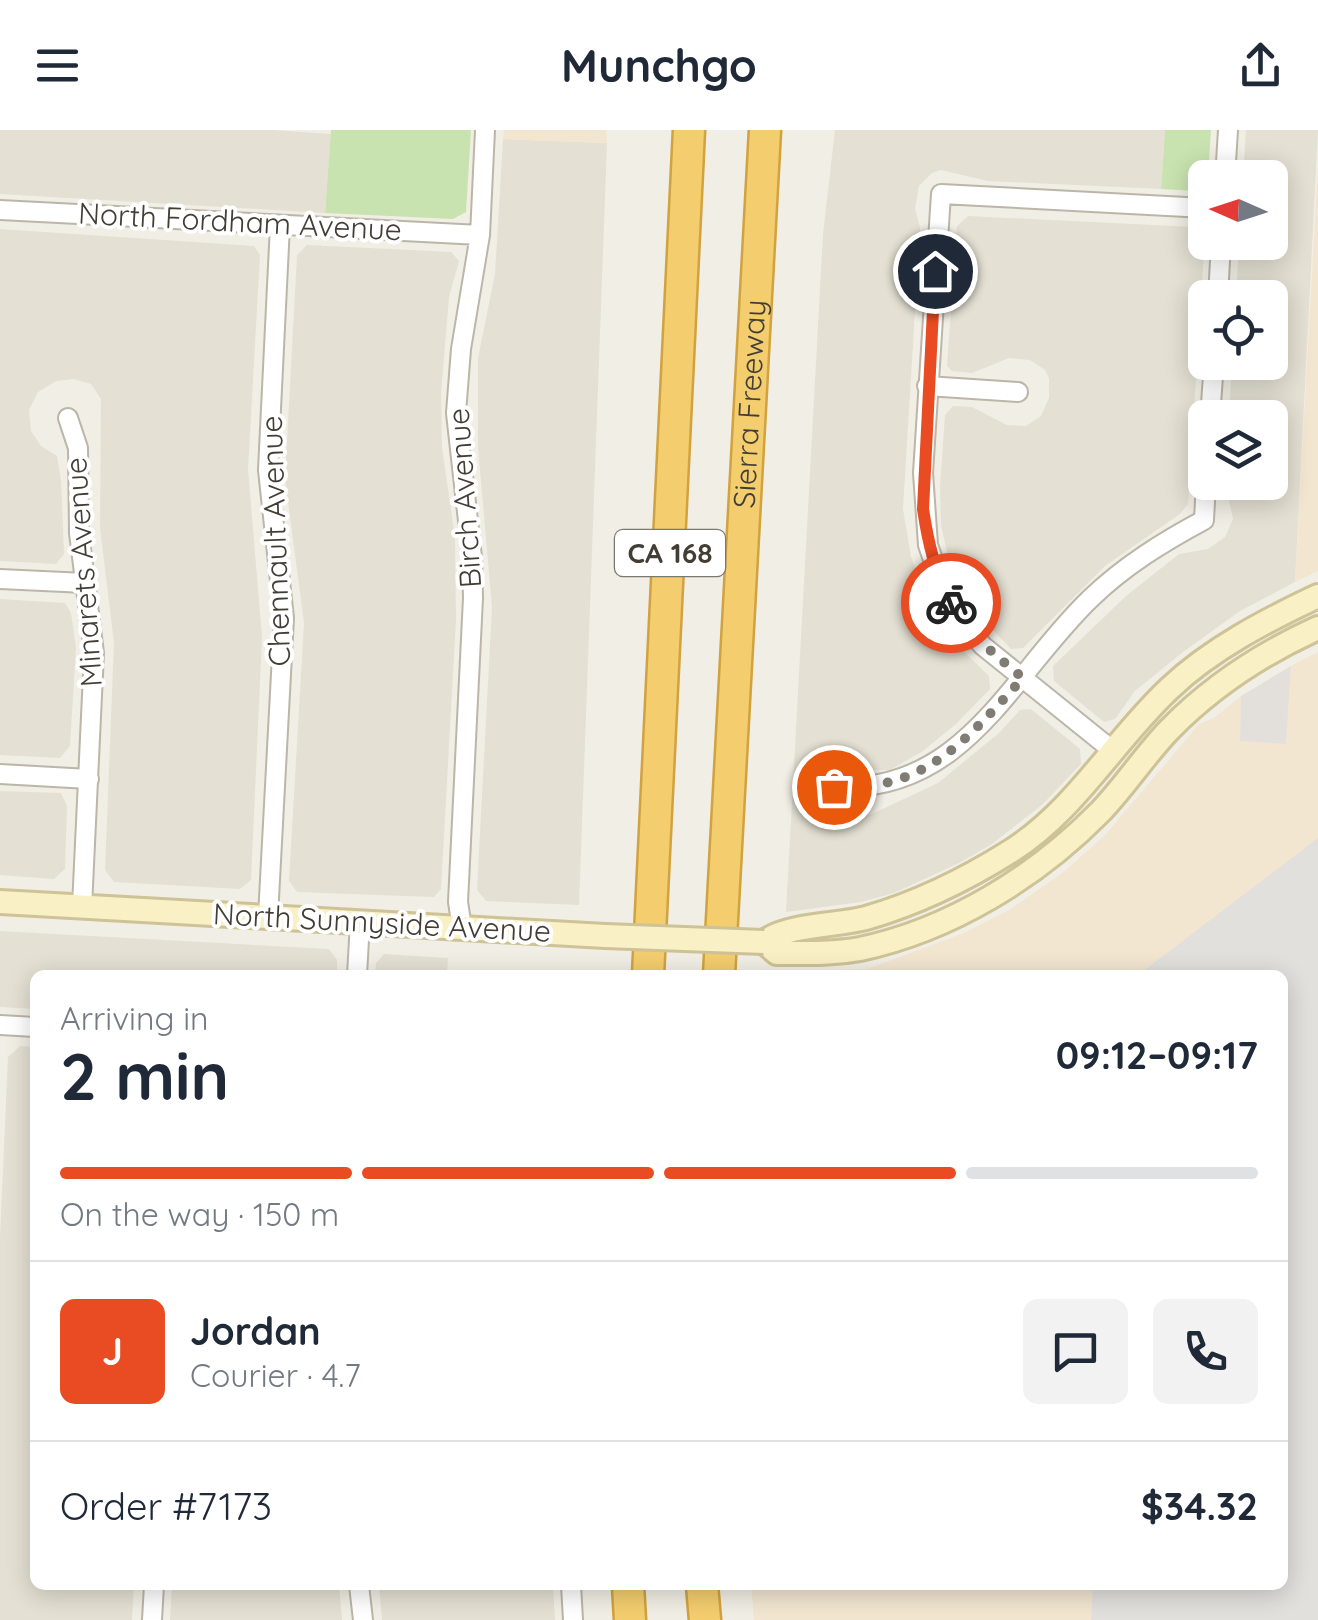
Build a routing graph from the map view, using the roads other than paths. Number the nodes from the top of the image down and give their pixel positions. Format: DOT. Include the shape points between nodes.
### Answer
graph roads {
  1 [pos="485,130"];
  2 [pos="668,130"];
  3 [pos="689,130"];
  4 [pos="765,130"];
  5 [pos="777,130"];
  6 [pos="1228,130"];
  7 [pos="1226,160"];
  8 [pos="761,205"];
  9 [pos="1188,207"];
  10 [pos="0,210"];
  11 [pos="280,224"];
  12 [pos="480,235"];
  13 [pos="928,386"];
  14 [pos="1018,392"];
  15 [pos="68,418"];
  16 [pos="672,498"];
  17 [pos="1205,500"];
  18 [pos="0,579"];
  19 [pos="85,583"];
  20 [pos="1318,596"];
  21 [pos="1318,610"];
  22 [pos="1318,628"];
  23 [pos="1023,678"];
  24 [pos="1168,731"];
  25 [pos="1112,750"];
  26 [pos="0,774"];
  27 [pos="90,779"];
  28 [pos="834,787"];
  29 [pos="1015,848"];
  30 [pos="0,902"];
  31 [pos="82,906"];
  32 [pos="968,909"];
  33 [pos="268,917"];
  34 [pos="360,922"];
  35 [pos="462,928"];
  36 [pos="764,942"];
  37 [pos="838,952"];
  38 [pos="357,970"];
  39 [pos="648,970"];
  40 [pos="719,970"];
  41 [pos="0,1025"];
  42 [pos="30,1027"];
  43 [pos="154,1590"];
  44 [pos="360,1590"];
  45 [pos="571,1590"];
  46 [pos="628,1590"];
  47 [pos="702,1590"];
  48 [pos="152,1620"];
  49 [pos="363,1620"];
  50 [pos="573,1620"];
  51 [pos="630,1620"];
  52 [pos="705,1620"];
  1 -- 12 [label="street, Birch Avenue"];
  2 -- 16 [label="highway"];
  3 -- 16 [label="highway, CA 168"];
  4 -- 8 [label="highway, Sierra Freeway / CA 168"];
  5 -- 8 [label="highway"];
  6 -- 7 [label="street"];
  8 -- 40 [label="highway, Sierra Freeway / CA 168"];
  9 -- 13 [label="street" via="940,194"];
  10 -- 11 [label="street, North Fordham Avenue"];
  11 -- 12 [label="street, North Fordham Avenue"];
  11 -- 33 [label="street, Chennault Avenue" via="268,470 284,618"];
  12 -- 35 [label="street, Birch Avenue" via="456,412 473,571"];
  13 -- 14 [label="street"];
  13 -- 23 [label="street" via="923,509 937,572 963,623"];
  15 -- 19 [label="street, Minarets Avenue" via="78,448"];
  16 -- 39 [label="highway, CA 168"];
  17 -- 23 [label="street" via="1204,520 1101,589"];
  18 -- 19 [label="street"];
  19 -- 27 [label="street, Minarets Avenue" via="94,652"];
  20 -- 25 [label="main road, North Sunnyside Avenue" via="1208,658 1170,687"];
  21 -- 24 [label="main road" via="1218,669"];
  22 -- 24 [label="main road, North Sunnyside Avenue" via="1238,672"];
  23 -- 25 [label="street"];
  23 -- 28 [label="street" via="955,749 913,776 885,786"];
  24 -- 32 [label="main road, North Sunnyside Avenue" via="1086,826"];
  25 -- 29 [label="main road, North Sunnyside Avenue"];
  25 -- 32 [label="main road" via="1115,770 1098,795"];
  26 -- 27 [label="street"];
  27 -- 31 [label="street, Minarets Avenue"];
  29 -- 36 [label="main road, North Sunnyside Avenue" via="898,909 777,933"];
  29 -- 37 [label="main road" via="967,893 850,937"];
  30 -- 31 [label="main road, North Sunnyside Avenue"];
  31 -- 33 [label="main road, North Sunnyside Avenue"];
  32 -- 37 [label="main road, North Sunnyside Avenue" via="898,938"];
  33 -- 34 [label="main road, North Sunnyside Avenue"];
  34 -- 35 [label="main road, North Sunnyside Avenue"];
  34 -- 38 [label="street"];
  35 -- 36 [label="main road, North Sunnyside Avenue, bridge"];
  36 -- 37 [label="main road, North Sunnyside Avenue" via="776,953"];
  41 -- 42 [label="street"];
  43 -- 48 [label="street"];
  44 -- 49 [label="street"];
  45 -- 50 [label="street"];
  46 -- 51 [label="highway"];
  47 -- 52 [label="highway"];
}
